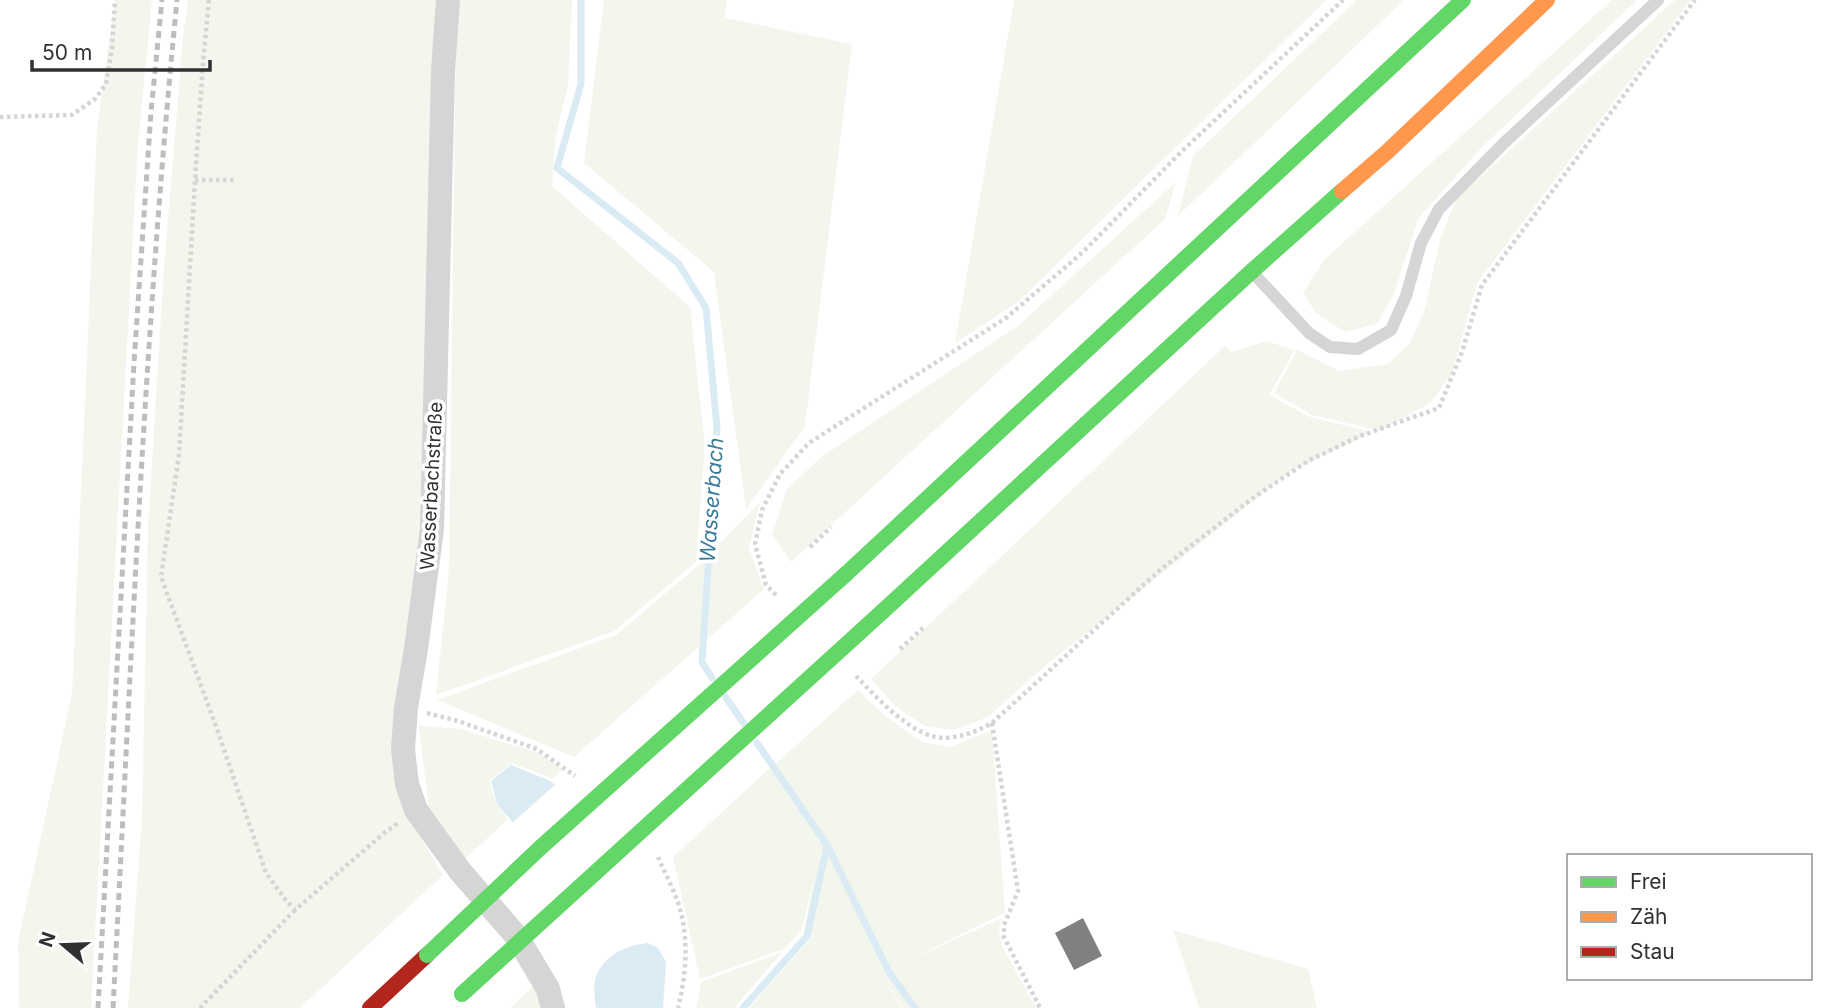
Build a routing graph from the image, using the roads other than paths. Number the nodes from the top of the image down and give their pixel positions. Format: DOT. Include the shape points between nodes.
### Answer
graph roads {
  1 [pos="448,0"];
  2 [pos="1463,0"];
  3 [pos="1547,0"];
  4 [pos="1658,0"];
  5 [pos="1252,271"];
  6 [pos="370,1008"];
  7 [pos="447,1008"];
  8 [pos="553,1008"];
  1 -- 8 [label="street, Wasserbachstraße" via="432,529 403,749 416,810 460,871 517,937 548,989"];
  2 -- 6 [label="highway, bridge" via="846,574 540,848"];
  3 -- 5 [label="highway" via="1387,152"];
  4 -- 5 [label="lane" via="1439,209 1421,243 1391,330 1358,349 1330,347 1308,333"];
  5 -- 7 [label="highway, bridge"];
}
